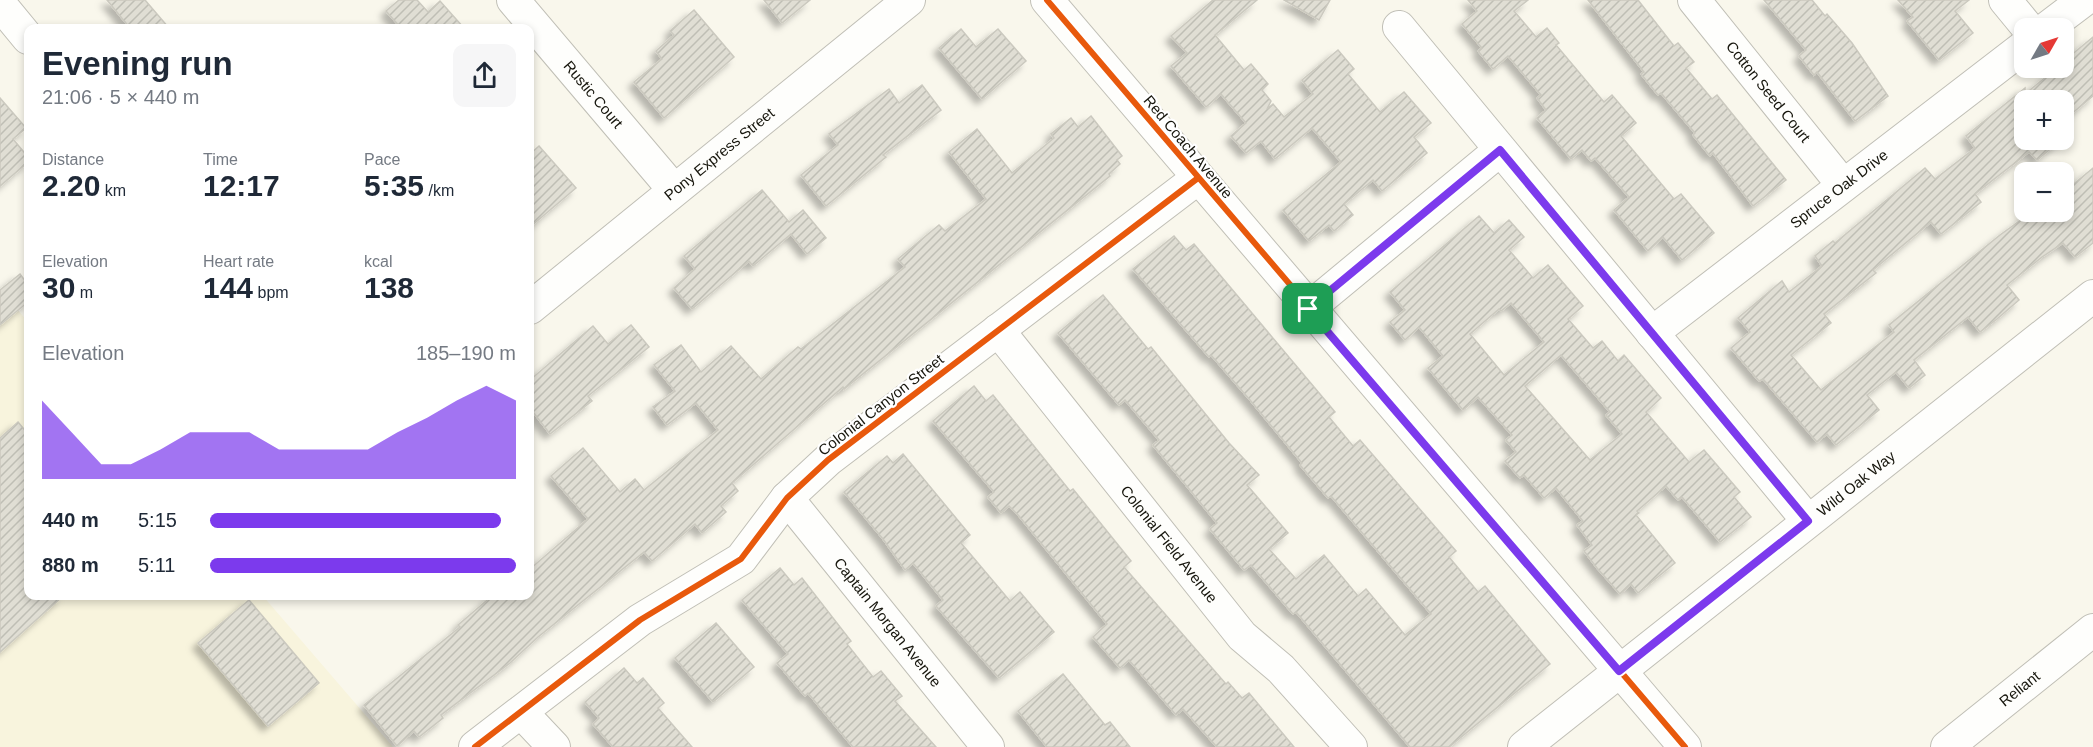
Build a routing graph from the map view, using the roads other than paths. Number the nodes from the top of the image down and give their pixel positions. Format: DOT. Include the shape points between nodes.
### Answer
graph roads {
  1 [pos="513,0"];
  2 [pos="909,0"];
  3 [pos="1047,0"];
  4 [pos="1694,0"];
  5 [pos="2005,0"];
  6 [pos="2084,0"];
  7 [pos="0,4"];
  8 [pos="2020,18"];
  9 [pos="2060,18"];
  10 [pos="533,24"];
  11 [pos="534,25"];
  12 [pos="1399,27"];
  13 [pos="24,33"];
  14 [pos="2014,54"];
  15 [pos="1500,150"];
  16 [pos="1198,178"];
  17 [pos="1843,185"];
  18 [pos="674,190"];
  19 [pos="2093,296"];
  20 [pos="534,305"];
  21 [pos="1308,309"];
  22 [pos="998,330"];
  23 [pos="1652,333"];
  24 [pos="787,498"];
  25 [pos="1808,521"];
  26 [pos="2093,630"];
  27 [pos="1619,671"];
  28 [pos="521,711"];
  29 [pos="475,747"];
  30 [pos="554,747"];
  31 [pos="988,747"];
  32 [pos="1351,747"];
  33 [pos="1524,747"];
  34 [pos="1685,747"];
  35 [pos="1947,747"];
  1 -- 10 [label="street, Rustic Court"];
  2 -- 18 [label="street, Pony Express Street"];
  3 -- 16 [label="street, Red Coach Avenue"];
  4 -- 17 [label="street, Cotton Seed Court"];
  5 -- 8 [label="street"];
  6 -- 9 [label="street"];
  7 -- 13 [label="street"];
  11 -- 18 [label="street, Rustic Court"];
  12 -- 15 [label="street"];
  14 -- 17 [label="street, Spruce Oak Drive"];
  15 -- 21 [label="street"];
  15 -- 23 [label="street"];
  16 -- 21 [label="street, Red Coach Avenue"];
  16 -- 22 [label="street, Colonial Canyon Street"];
  17 -- 23 [label="street, Spruce Oak Drive"];
  18 -- 20 [label="street, Pony Express Street"];
  19 -- 25 [label="street, Wild Oak Way"];
  21 -- 27 [label="street, Red Coach Avenue"];
  22 -- 24 [label="street, Colonial Canyon Street" via="828,460"];
  22 -- 32 [label="street, Colonial Field Avenue" via="1242,636 1281,669"];
  23 -- 25 [label="street"];
  24 -- 28 [label="street, Colonial Canyon Street" via="741,559 640,620"];
  24 -- 31 [label="street, Captain Morgan Avenue"];
  25 -- 27 [label="street, Wild Oak Way"];
  26 -- 35 [label="street, Reliant"];
  27 -- 33 [label="street, Wild Oak Way"];
  27 -- 34 [label="street, Red Coach Avenue"];
  28 -- 29 [label="street, Colonial Canyon Street"];
  28 -- 30 [label="street"];
}
